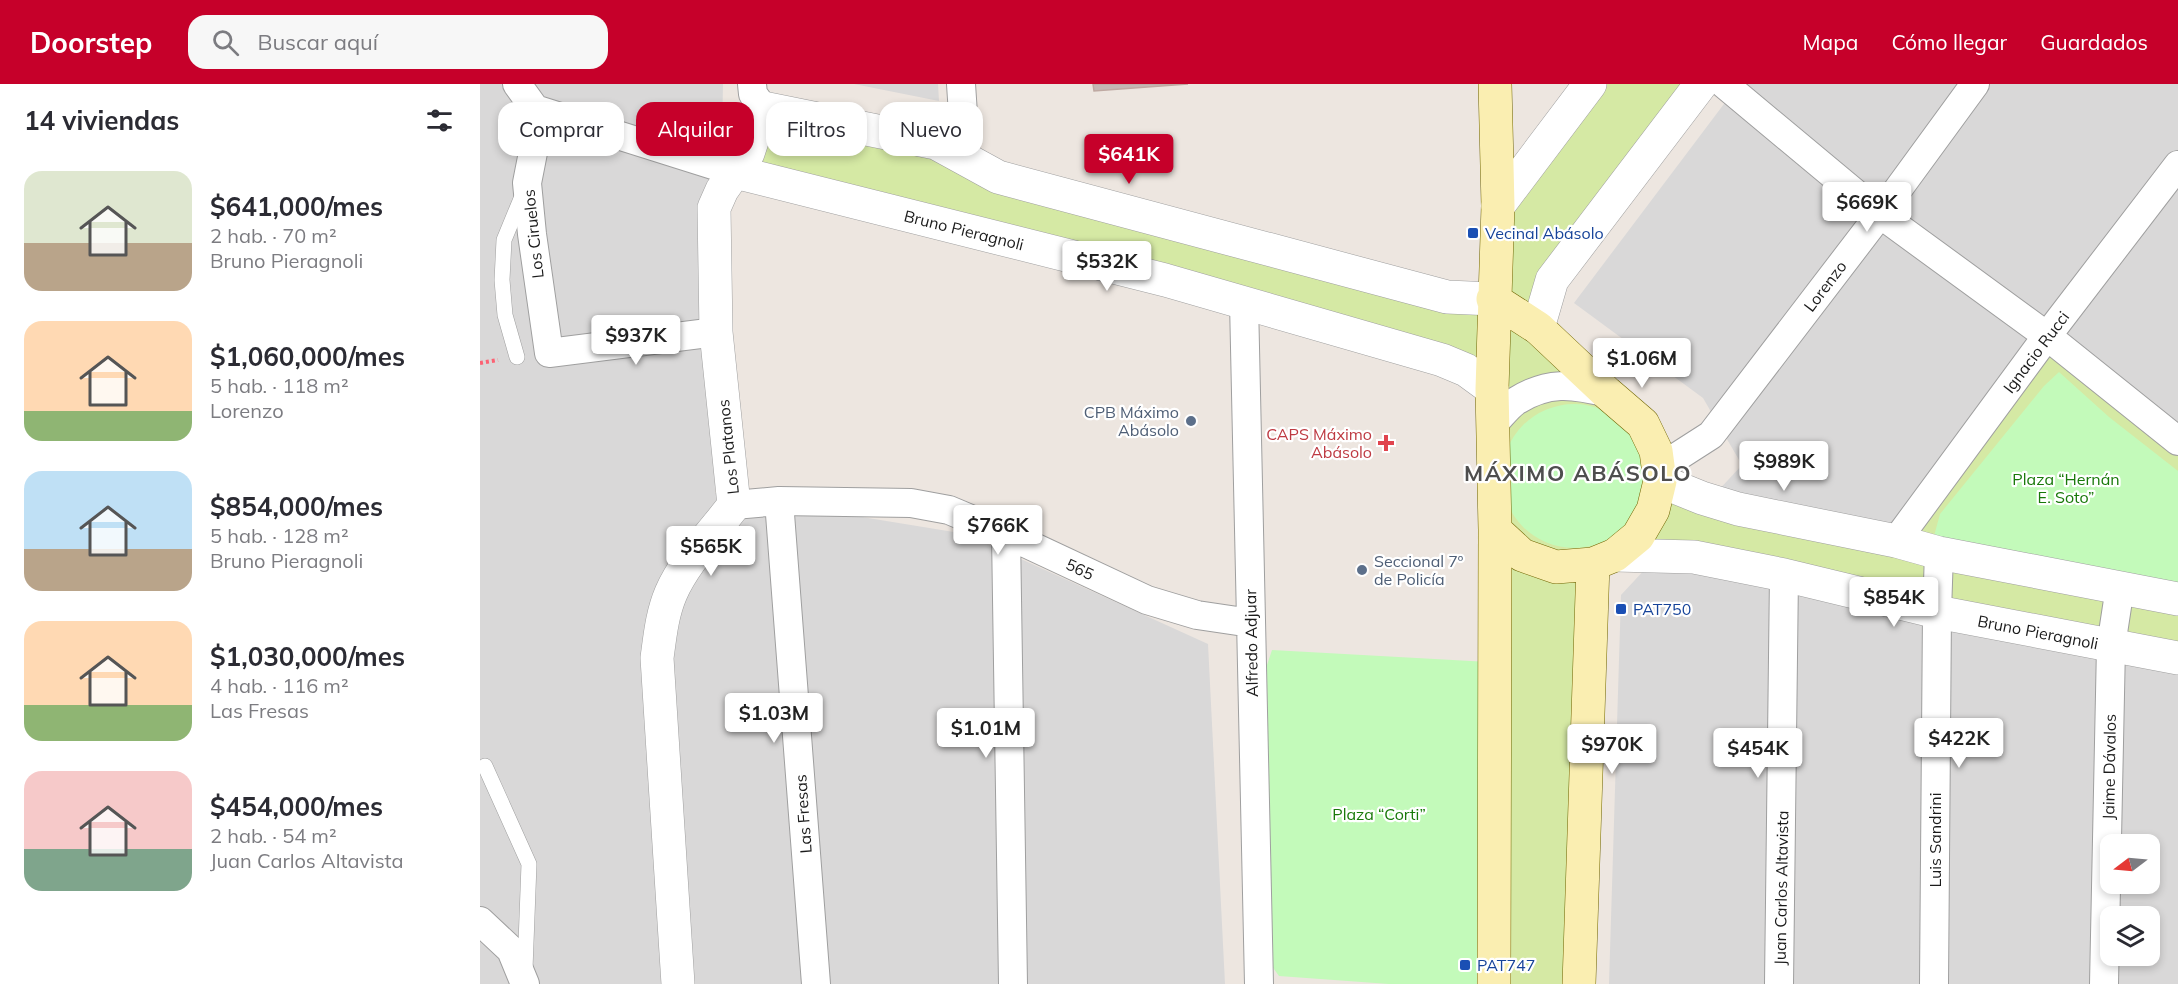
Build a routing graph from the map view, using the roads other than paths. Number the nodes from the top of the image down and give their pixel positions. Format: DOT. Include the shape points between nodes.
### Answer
graph roads {
  1 [pos="517,84"];
  2 [pos="961,84"];
  3 [pos="1496,84"];
  4 [pos="1590,84"];
  5 [pos="1701,84"];
  6 [pos="1724,84"];
  7 [pos="1975,84"];
  8 [pos="758,96"];
  9 [pos="530,102"];
  10 [pos="624,137"];
  11 [pos="532,156"];
  12 [pos="966,159"];
  13 [pos="2178,165"];
  14 [pos="735,172"];
  15 [pos="527,183"];
  16 [pos="1498,206"];
  17 [pos="1880,214"];
  18 [pos="1493,299"];
  19 [pos="1244,302"];
  20 [pos="1538,328"];
  21 [pos="716,332"];
  22 [pos="2047,336"];
  23 [pos="517,357"];
  24 [pos="1492,389"];
  25 [pos="1607,393"];
  26 [pos="1492,425"];
  27 [pos="2178,441"];
  28 [pos="1659,475"];
  29 [pos="779,501"];
  30 [pos="734,505"];
  31 [pos="1495,530"];
  32 [pos="1006,534"];
  33 [pos="1896,542"];
  34 [pos="1939,552"];
  35 [pos="1604,560"];
  36 [pos="1784,575"];
  37 [pos="2120,587"];
  38 [pos="2178,599"];
  39 [pos="1937,612"];
  40 [pos="1251,623"];
  41 [pos="2111,646"];
  42 [pos="2178,658"];
  43 [pos="485,766"];
  44 [pos="480,921"];
  45 [pos="525,984"];
  46 [pos="678,984"];
  47 [pos="816,984"];
  48 [pos="1013,984"];
  49 [pos="1259,984"];
  50 [pos="1494,984"];
  51 [pos="1579,984"];
  52 [pos="1779,984"];
  53 [pos="1934,984"];
  54 [pos="2104,984"];
  1 -- 9 [label="street"];
  2 -- 12 [label="street"];
  3 -- 16 [label="main road"];
  4 -- 16 [label="street"];
  5 -- 20 [label="street" via="1552,280"];
  6 -- 17 [label="street"];
  7 -- 17 [label="street, Lorenzo"];
  8 -- 12 [label="street" via="936,143"];
  8 -- 14 [label="street, Los Platanos" via="748,153"];
  10 -- 14 [label="street, Bruno Pieragnoli"];
  11 -- 15 [label="street, Los Ciruelos"];
  12 -- 18 [label="street" via="998,177 1424,291 1447,297"];
  13 -- 22 [label="street, Ignacio Rucci"];
  14 -- 19 [label="street, Bruno Pieragnoli"];
  14 -- 21 [label="street, Los Platanos" via="714,208"];
  15 -- 21 [label="street, Los Ciruelos" via="549,353"];
  15 -- 23 [label="lane" via="504,240 505,315"];
  16 -- 18 [label="main road"];
  17 -- 22 [label="street"];
  17 -- 28 [label="street, Lorenzo" via="1712,435"];
  18 -- 20 [label="main road"];
  18 -- 24 [label="main road"];
  19 -- 24 [label="street, Bruno Pieragnoli" via="1442,360 1466,370"];
  19 -- 40 [label="street, Alfredo Adjuar"];
  20 -- 25 [label="main road"];
  21 -- 30 [label="street, Los Platanos"];
  22 -- 27 [label="street"];
  22 -- 33 [label="street, Ignacio Rucci"];
  24 -- 26 [label="main road"];
  25 -- 26 [label="street" via="1576,385 1543,388 1514,402"];
  25 -- 28 [label="main road" via="1643,424 1656,451"];
  26 -- 31 [label="main road"];
  28 -- 33 [label="street" via="1702,498 1738,509"];
  28 -- 35 [label="main road" via="1653,510 1638,536"];
  29 -- 30 [label="street, 565"];
  29 -- 32 [label="street, 565" via="911,503 949,510"];
  29 -- 47 [label="street, Las Fresas"];
  30 -- 46 [label="street, Los Platanos" via="671,593 662,620 657,658"];
  31 -- 35 [label="main road" via="1522,555 1556,567"];
  31 -- 50 [label="main road"];
  32 -- 40 [label="street, 565" via="1147,600 1197,615"];
  32 -- 48 [label="street"];
  33 -- 34 [label="street"];
  34 -- 37 [label="street"];
  34 -- 39 [label="street, Luis Sandrini"];
  35 -- 36 [label="street, Bruno Pieragnoli" via="1695,557"];
  35 -- 51 [label="main road"];
  36 -- 39 [label="street, Bruno Pieragnoli"];
  36 -- 52 [label="street, Juan Carlos Altavista"];
  37 -- 38 [label="street"];
  37 -- 41 [label="street, Jaime Dávalos"];
  39 -- 41 [label="street, Bruno Pieragnoli"];
  39 -- 53 [label="street, Luis Sandrini"];
  40 -- 49 [label="street, Alfredo Adjuar"];
  41 -- 42 [label="street, Bruno Pieragnoli"];
  41 -- 54 [label="street, Jaime Dávalos"];
  43 -- 45 [label="lane" via="529,864"];
  44 -- 45 [label="street" via="511,950"];
}
